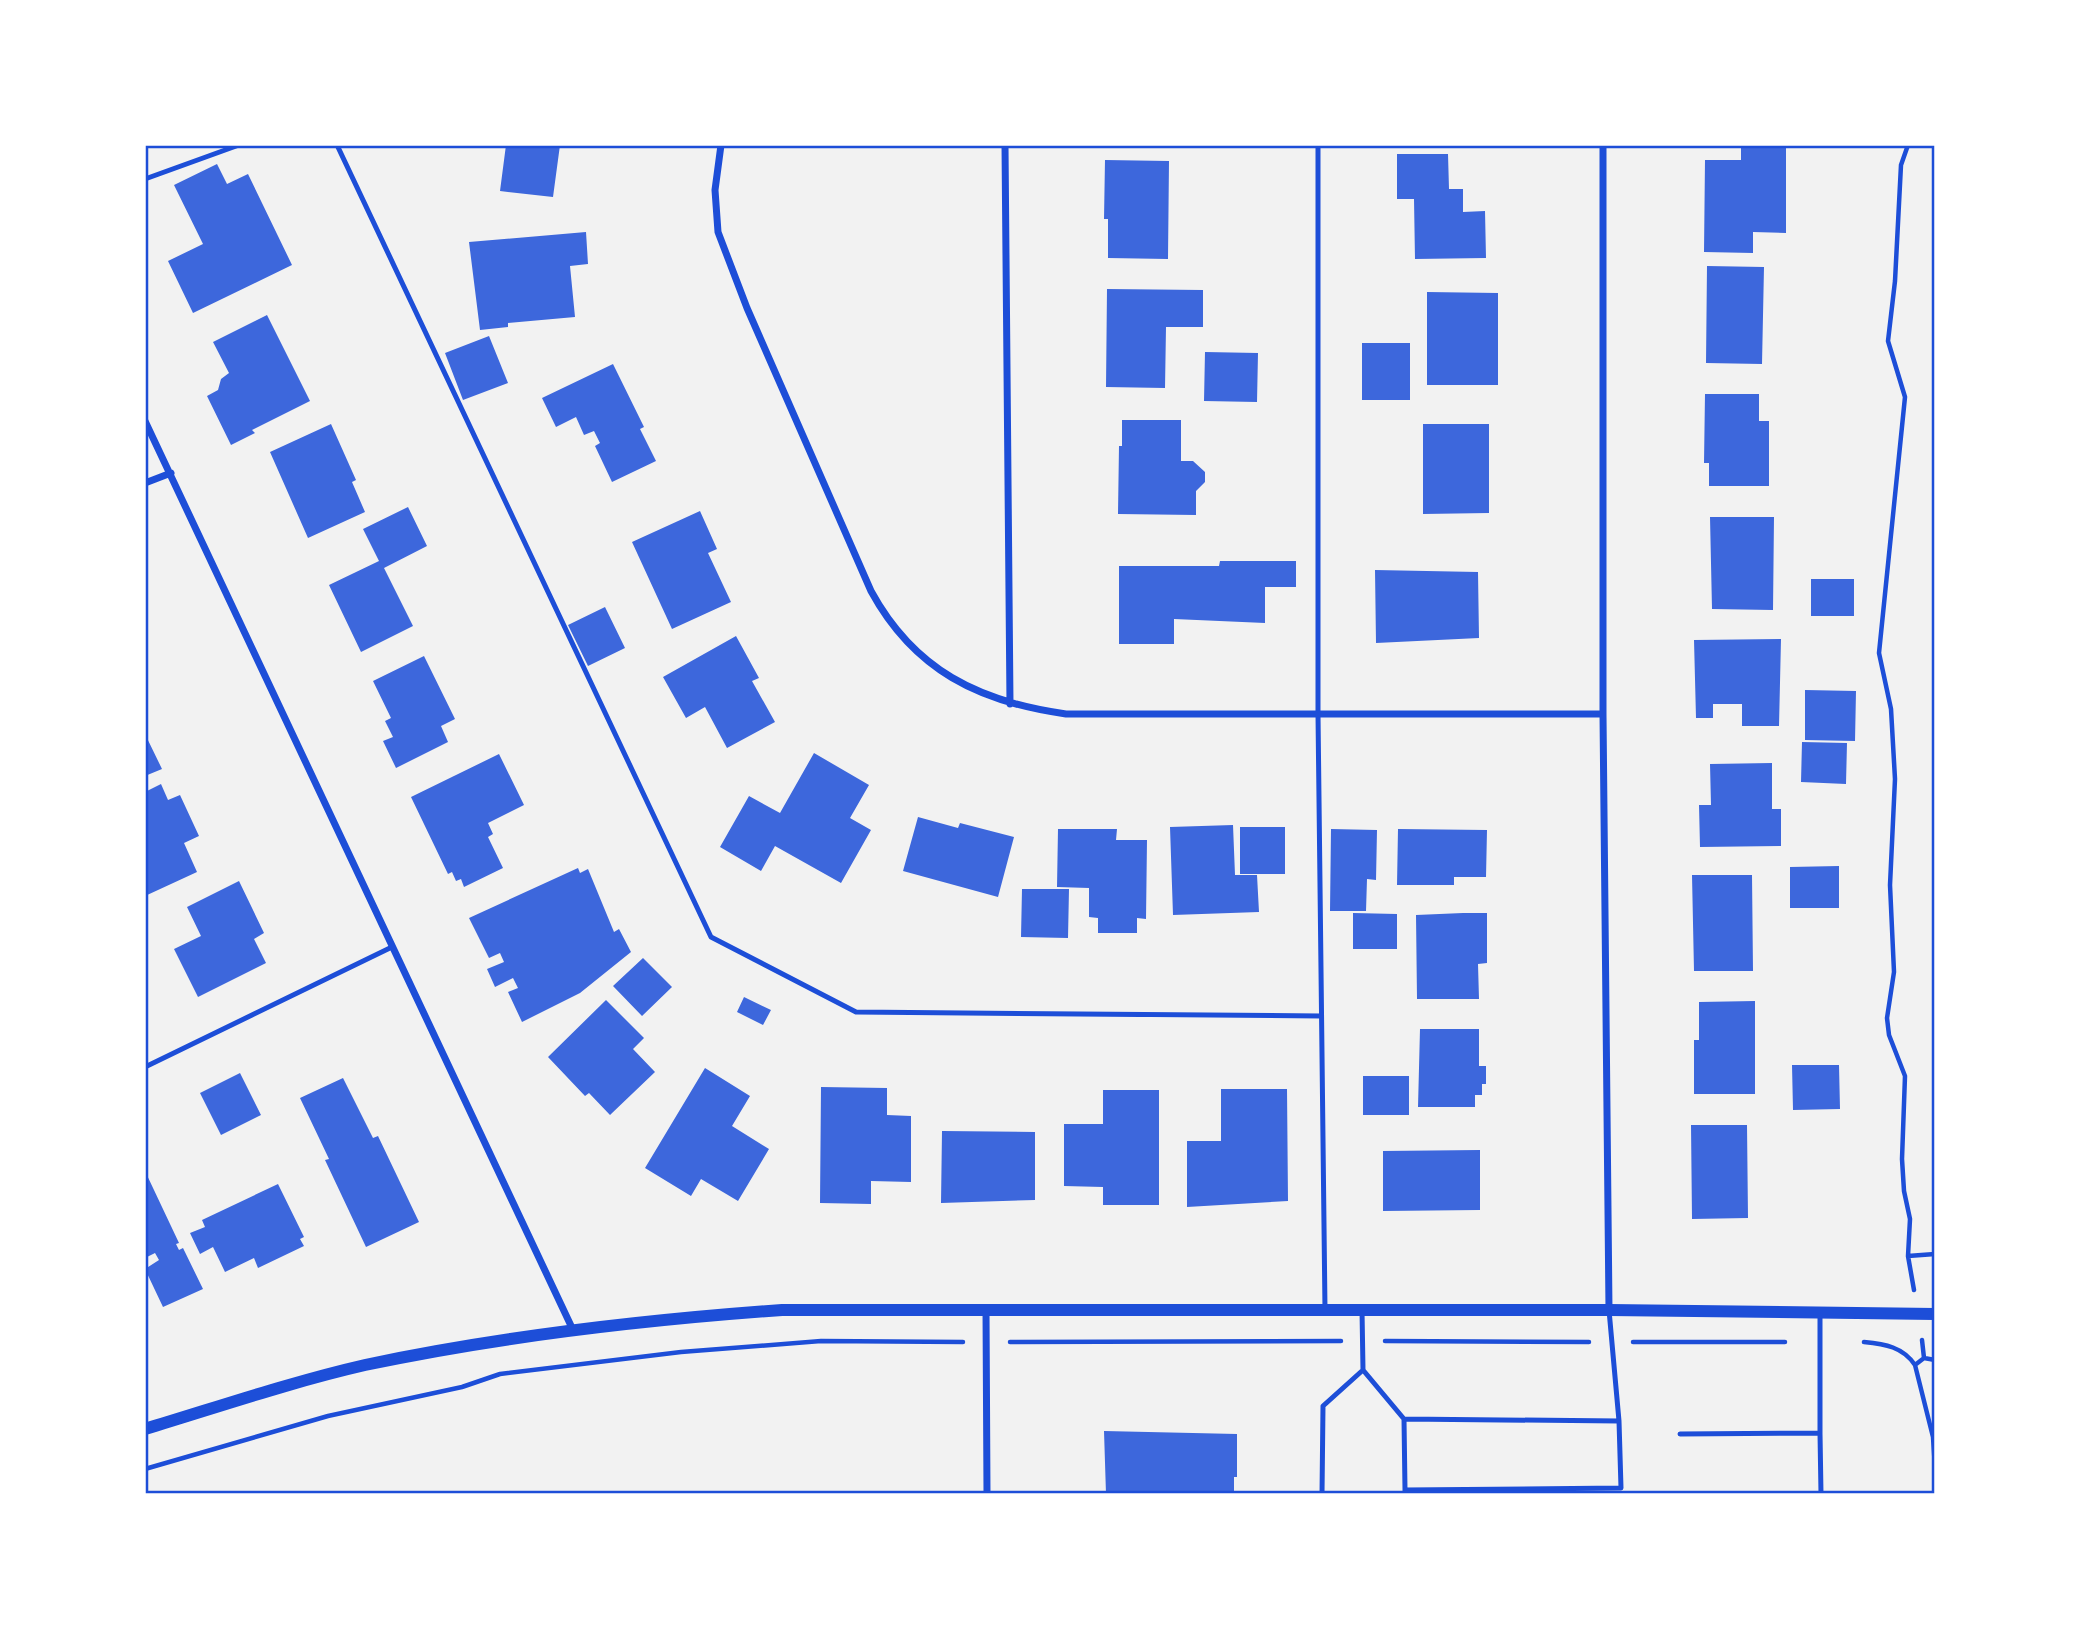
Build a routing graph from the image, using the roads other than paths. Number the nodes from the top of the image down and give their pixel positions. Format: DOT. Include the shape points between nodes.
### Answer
graph roads {
  1 [pos="239,145"];
  2 [pos="337,145"];
  3 [pos="721,145"];
  4 [pos="1005,145"];
  5 [pos="1318,145"];
  6 [pos="1603,145"];
  7 [pos="145,179"];
  8 [pos="145,421"];
  9 [pos="171,473"];
  10 [pos="145,483"];
  11 [pos="1010,704"];
  12 [pos="1318,714"];
  13 [pos="1603,714"];
  14 [pos="392,947"];
  15 [pos="1321,1016"];
  16 [pos="145,1067"];
  17 [pos="986,1309"];
  18 [pos="1325,1310"];
  19 [pos="1362,1310"];
  20 [pos="1609,1310"];
  21 [pos="1820,1312"];
  22 [pos="1935,1314"];
  23 [pos="573,1330"];
  24 [pos="1363,1370"];
  25 [pos="1404,1419"];
  26 [pos="1619,1420"];
  27 [pos="145,1429"];
  28 [pos="1820,1433"];
  29 [pos="1680,1434"];
  30 [pos="1405,1492"];
  31 [pos="987,1494"];
  32 [pos="1322,1494"];
  33 [pos="1821,1494"];
  1 -- 7 [label="lane"];
  2 -- 15 [label="lane" via="711,937 856,1012"];
  3 -- 11 [label="street" via="715,190 718,232 871,591 885,615 927,662 950,678"];
  4 -- 11 [label="street"];
  5 -- 12 [label="lane"];
  6 -- 13 [label="street"];
  8 -- 9 [label="street"];
  9 -- 10 [label="street"];
  9 -- 14 [label="street"];
  11 -- 12 [label="street" via="1066,714"];
  12 -- 13 [label="street"];
  12 -- 15 [label="lane"];
  13 -- 20 [label="street"];
  14 -- 16 [label="lane"];
  14 -- 23 [label="street"];
  15 -- 18 [label="lane"];
  17 -- 18 [label="street"];
  17 -- 23 [label="street" via="782,1310"];
  17 -- 31 [label="street"];
  18 -- 19 [label="street"];
  19 -- 20 [label="street"];
  19 -- 24 [label="lane"];
  20 -- 21 [label="street"];
  20 -- 26 [label="lane"];
  21 -- 22 [label="street"];
  21 -- 28 [label="lane"];
  23 -- 27 [label="street" via="364,1366"];
  24 -- 25 [label="lane"];
  24 -- 32 [label="lane" via="1323,1406"];
  25 -- 26 [label="lane"];
  25 -- 30 [label="lane"];
  26 -- 30 [label="lane" via="1621,1488"];
  28 -- 29 [label="lane"];
  28 -- 33 [label="lane"];
}
